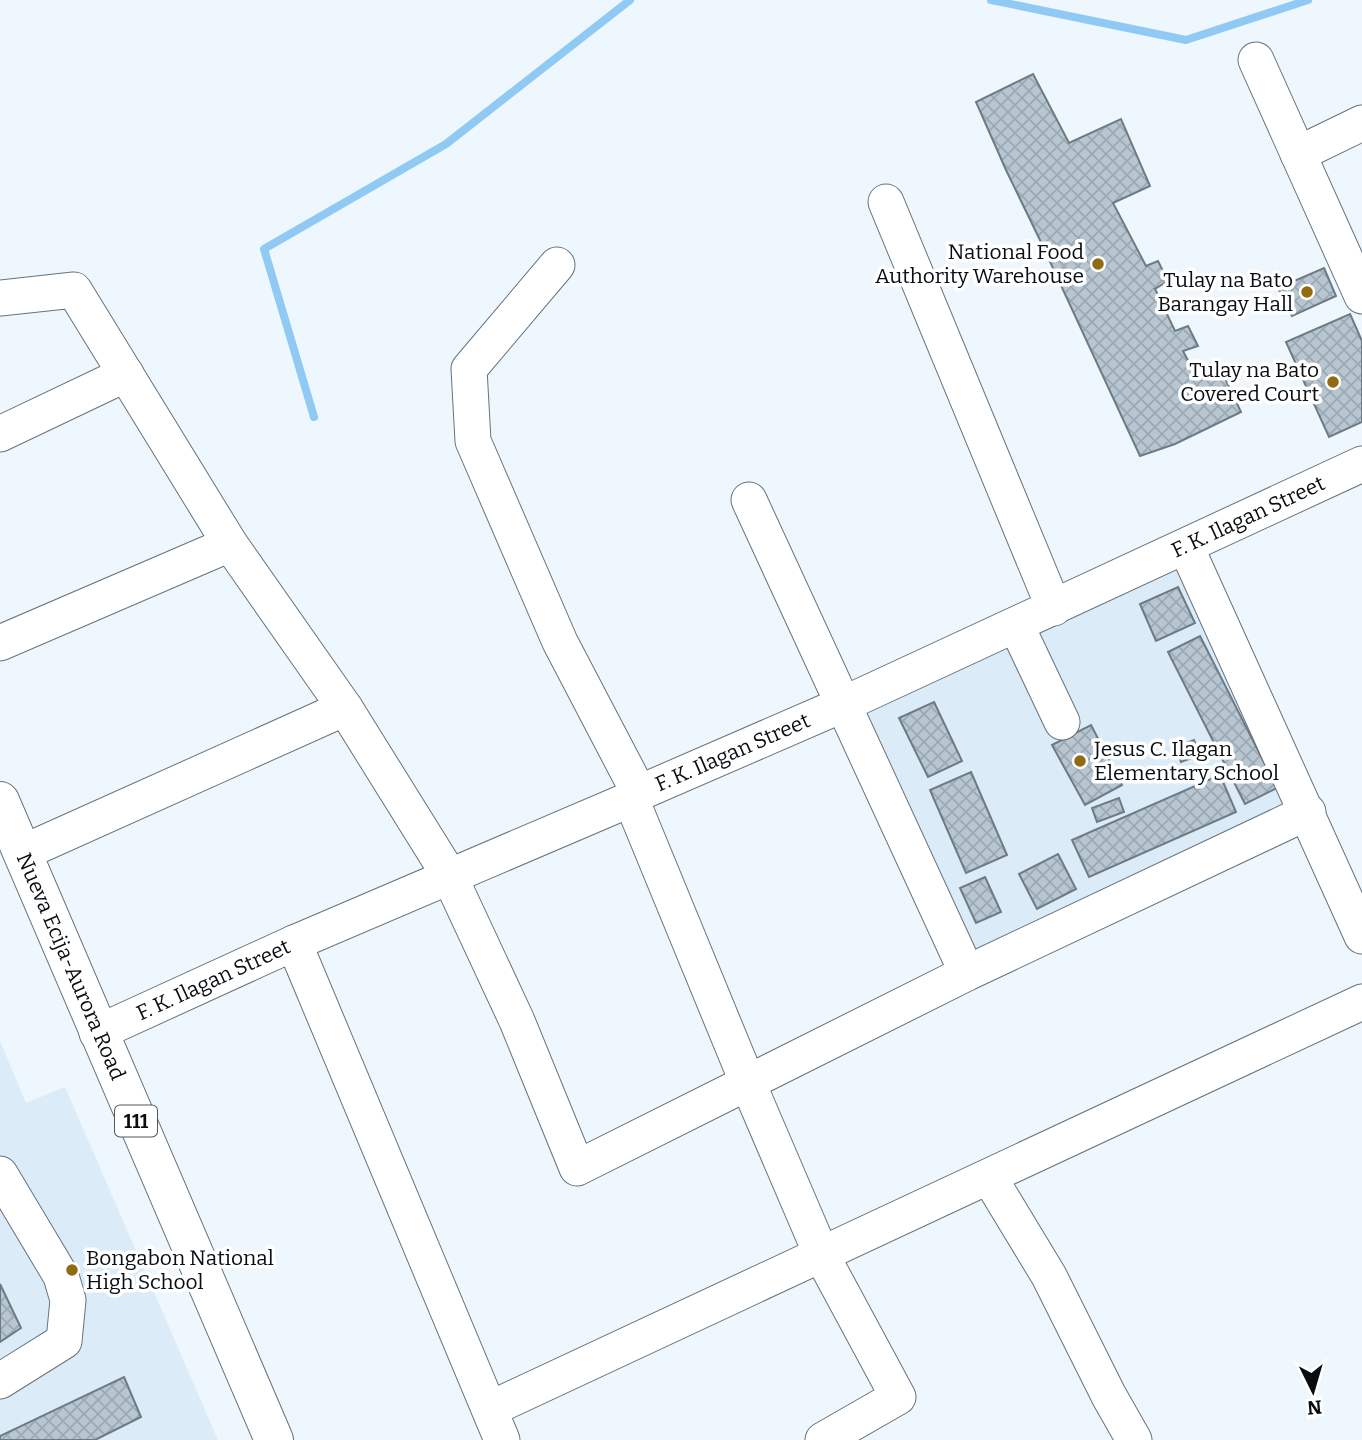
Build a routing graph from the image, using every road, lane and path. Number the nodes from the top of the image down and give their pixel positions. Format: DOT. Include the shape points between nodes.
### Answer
graph roads {
  1 [pos="1256,60"];
  2 [pos="1362,123"];
  3 [pos="1298,154"];
  4 [pos="886,202"];
  5 [pos="557,265"];
  6 [pos="1362,296"];
  7 [pos="0,298"];
  8 [pos="126,374"];
  9 [pos="0,434"];
  10 [pos="1362,464"];
  11 [pos="749,500"];
  12 [pos="230,544"];
  13 [pos="1186,547"];
  14 [pos="1054,608"];
  15 [pos="1016,625"];
  16 [pos="0,643"];
  17 [pos="844,704"];
  18 [pos="345,708"];
  19 [pos="1062,722"];
  20 [pos="635,796"];
  21 [pos="0,801"];
  22 [pos="1308,812"];
  23 [pos="22,853"];
  24 [pos="449,875"];
  25 [pos="1362,936"];
  26 [pos="294,943"];
  27 [pos="967,973"];
  28 [pos="1362,1002"];
  29 [pos="97,1032"];
  30 [pos="747,1081"];
  31 [pos="0,1174"];
  32 [pos="989,1177"];
  33 [pos="822,1256"];
  34 [pos="0,1381"];
  35 [pos="496,1425"];
  36 [pos="274,1440"];
  37 [pos="823,1440"];
  38 [pos="1134,1440"];
  1 -- 3 [label="street"];
  2 -- 3 [label="street"];
  3 -- 6 [label="street"];
  4 -- 14 [label="street"];
  5 -- 20 [label="street" via="469,369 473,441"];
  7 -- 8 [label="street" via="74,290"];
  8 -- 9 [label="street"];
  8 -- 12 [label="street"];
  10 -- 13 [label="street, F. K. Ilagan Street"];
  11 -- 17 [label="street"];
  12 -- 16 [label="street"];
  12 -- 18 [label="street"];
  13 -- 14 [label="street, F. K. Ilagan Street"];
  13 -- 22 [label="street"];
  14 -- 15 [label="street, F. K. Ilagan Street"];
  15 -- 17 [label="street, F. K. Ilagan Street"];
  15 -- 19 [label="street"];
  17 -- 20 [label="street, F. K. Ilagan Street"];
  17 -- 27 [label="street"];
  18 -- 23 [label="street"];
  18 -- 24 [label="street"];
  20 -- 24 [label="street, F. K. Ilagan Street"];
  20 -- 30 [label="street"];
  21 -- 23 [label="main road, Nueva Ecija-Aurora Road / 111"];
  22 -- 25 [label="street"];
  22 -- 27 [label="street"];
  23 -- 29 [label="main road, Nueva Ecija-Aurora Road / 111"];
  24 -- 26 [label="street, F. K. Ilagan Street"];
  24 -- 30 [label="street" via="517,1021 577,1168"];
  26 -- 29 [label="street, F. K. Ilagan Street"];
  26 -- 35 [label="street"];
  27 -- 30 [label="street"];
  28 -- 32 [label="street"];
  29 -- 36 [label="main road, Nueva Ecija-Aurora Road / 111"];
  30 -- 33 [label="street"];
  31 -- 34 [label="street" via="61,1276 68,1300 64,1341"];
  32 -- 33 [label="street"];
  32 -- 38 [label="street" via="1049,1276"];
  33 -- 35 [label="street"];
  33 -- 37 [label="street" via="898,1397"];
}
